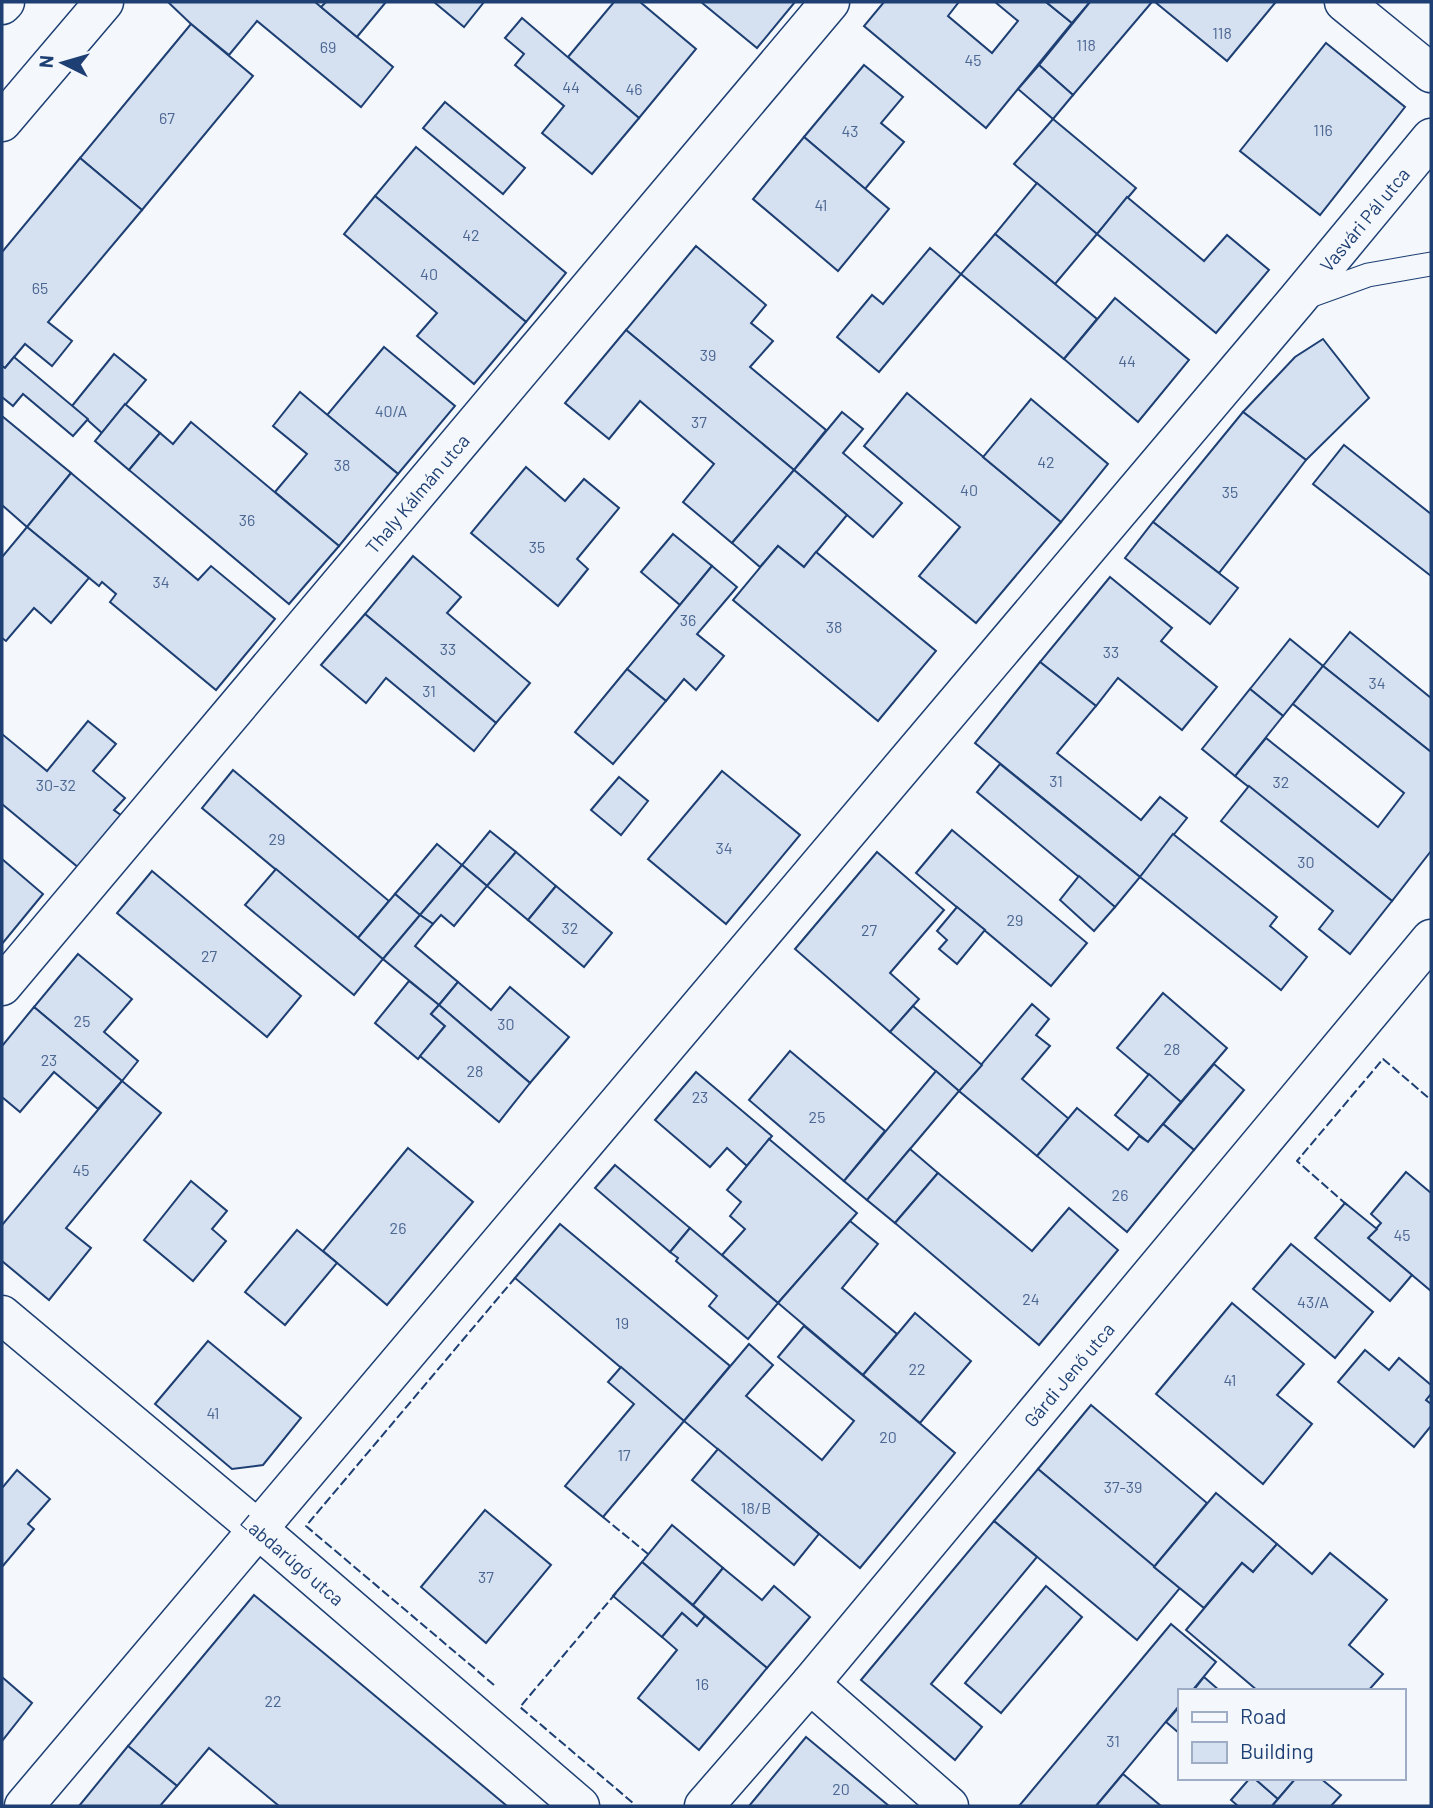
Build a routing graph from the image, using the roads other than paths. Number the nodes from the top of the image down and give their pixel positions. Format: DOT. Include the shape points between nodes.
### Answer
graph roads {
  1 [pos="104,2"];
  2 [pos="830,2"];
  3 [pos="1344,2"];
  4 [pos="1431,73"];
  5 [pos="2,122"];
  6 [pos="1431,138"];
  7 [pos="1431,264"];
  8 [pos="1297,300"];
  9 [pos="1431,939"];
  10 [pos="2,986"];
  11 [pos="2,1315"];
  12 [pos="259,1530"];
  13 [pos="810,1684"];
  14 [pos="24,1806"];
  15 [pos="580,1806"];
  16 [pos="704,1806"];
  17 [pos="949,1806"];
  1 -- 5 [label="street"];
  2 -- 10 [label="street, Thaly Kálmán utca"];
  3 -- 4 [label="street"];
  6 -- 8 [label="street, Vasvári Pál utca"];
  7 -- 8 [label="lane" via="1368,275"];
  8 -- 12 [label="street, Vasvári Pál utca"];
  9 -- 13 [label="street, Gárdi Jenő utca"];
  11 -- 12 [label="street, Labdarúgó utca"];
  12 -- 14 [label="street, Vasvári Pál utca"];
  12 -- 15 [label="street, Labdarúgó utca"];
  13 -- 16 [label="street, Gárdi Jenő utca"];
  13 -- 17 [label="street"];
}
